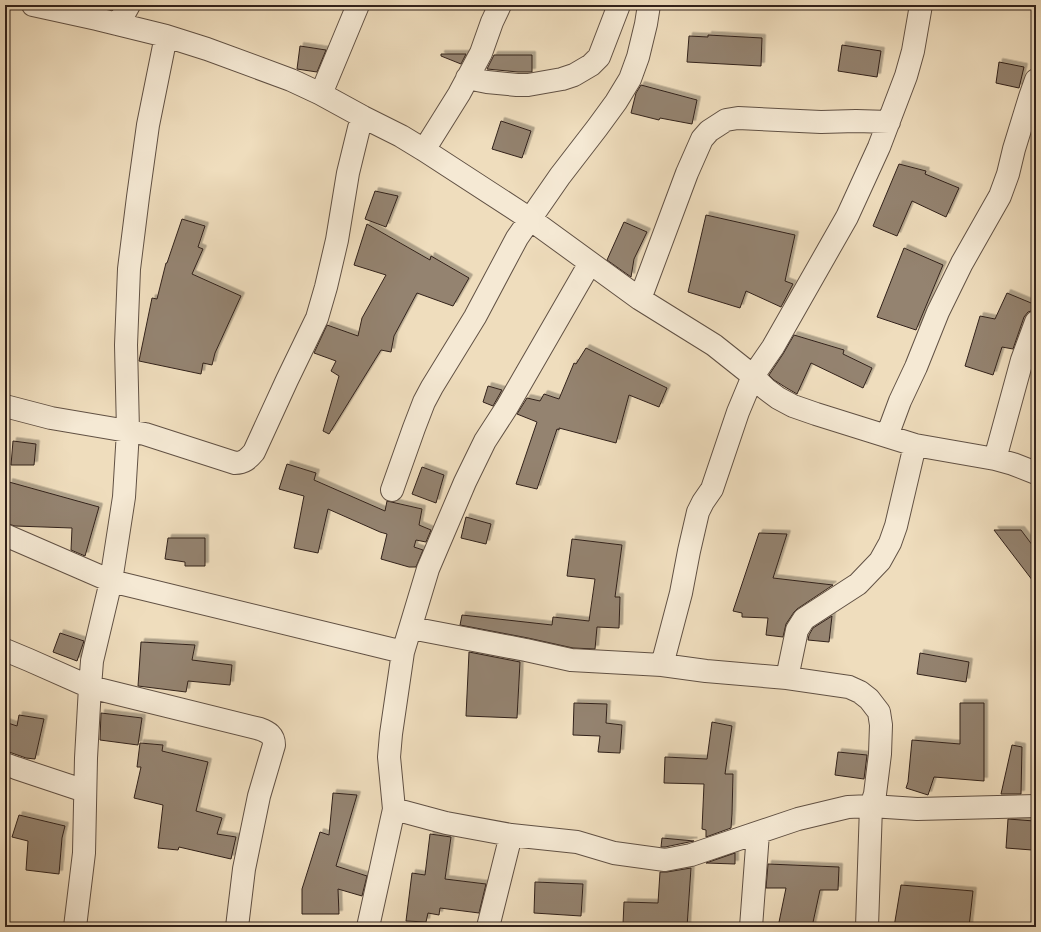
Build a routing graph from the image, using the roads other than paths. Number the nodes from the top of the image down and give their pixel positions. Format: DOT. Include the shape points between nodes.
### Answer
graph roads {
  1 [pos="33,5"];
  2 [pos="129,5"];
  3 [pos="358,5"];
  4 [pos="500,5"];
  5 [pos="619,5"];
  6 [pos="649,5"];
  7 [pos="921,5"];
  8 [pos="117,24"];
  9 [pos="166,36"];
  10 [pos="467,78"];
  11 [pos="1036,80"];
  12 [pos="321,94"];
  13 [pos="363,117"];
  14 [pos="889,122"];
  15 [pos="424,150"];
  16 [pos="530,219"];
  17 [pos="590,263"];
  18 [pos="640,298"];
  19 [pos="1036,322"];
  20 [pos="754,376"];
  21 [pos="5,406"];
  22 [pos="128,431"];
  23 [pos="887,436"];
  24 [pos="915,445"];
  25 [pos="995,459"];
  26 [pos="1036,473"];
  27 [pos="392,490"];
  28 [pos="5,536"];
  29 [pos="111,582"];
  30 [pos="411,628"];
  31 [pos="5,650"];
  32 [pos="403,652"];
  33 [pos="662,665"];
  34 [pos="787,678"];
  35 [pos="90,687"];
  36 [pos="5,764"];
  37 [pos="85,790"];
  38 [pos="871,806"];
  39 [pos="1036,806"];
  40 [pos="394,809"];
  41 [pos="758,833"];
  42 [pos="510,835"];
  43 [pos="75,927"];
  44 [pos="237,927"];
  45 [pos="368,927"];
  46 [pos="488,927"];
  47 [pos="751,927"];
  48 [pos="867,927"];
  1 -- 8 [label="street"];
  2 -- 8 [label="street"];
  3 -- 12 [label="street"];
  4 -- 10 [label="street" via="481,53"];
  5 -- 10 [label="street" via="599,57 574,75 528,85"];
  6 -- 16 [label="street" via="638,57 630,79"];
  7 -- 14 [label="street" via="913,51"];
  8 -- 9 [label="street"];
  9 -- 12 [label="street" via="291,80"];
  9 -- 22 [label="street" via="148,125 129,269 126,345"];
  10 -- 15 [label="street"];
  11 -- 23 [label="street" via="1000,196 969,250 942,305"];
  12 -- 13 [label="street"];
  13 -- 15 [label="street"];
  13 -- 22 [label="street" via="348,172 337,240 317,318 254,452 245,461 235,463"];
  14 -- 18 [label="street" via="738,118 726,120 709,131 702,139 690,167"];
  14 -- 20 [label="street" via="847,217 774,347"];
  15 -- 16 [label="street"];
  16 -- 17 [label="street"];
  16 -- 27 [label="street" via="424,402"];
  17 -- 18 [label="street"];
  17 -- 30 [label="street" via="508,407 485,441 428,569"];
  18 -- 20 [label="street" via="714,345"];
  19 -- 25 [label="street" via="1022,360"];
  20 -- 23 [label="street" via="766,389 793,406"];
  20 -- 33 [label="street" via="738,412 712,489 698,512 681,593"];
  21 -- 22 [label="street" via="51,418"];
  22 -- 29 [label="street" via="124,497"];
  23 -- 24 [label="street"];
  24 -- 25 [label="street"];
  24 -- 34 [label="street" via="890,543 880,561 858,584 804,620 797,630"];
  25 -- 26 [label="street"];
  28 -- 29 [label="street"];
  29 -- 32 [label="street"];
  29 -- 35 [label="street" via="92,662"];
  30 -- 32 [label="street"];
  30 -- 33 [label="street" via="571,660"];
  31 -- 35 [label="street"];
  32 -- 40 [label="street" via="389,756"];
  33 -- 34 [label="street"];
  34 -- 38 [label="street" via="849,687 860,692 879,712 880,754"];
  35 -- 37 [label="street"];
  35 -- 44 [label="street" via="260,729 271,735 274,745 259,796 244,869"];
  36 -- 37 [label="street"];
  37 -- 43 [label="street" via="84,853"];
  38 -- 39 [label="street" via="917,809"];
  38 -- 41 [label="street" via="848,807 798,819"];
  38 -- 48 [label="street"];
  40 -- 42 [label="street" via="446,823"];
  40 -- 45 [label="street"];
  41 -- 42 [label="street" via="691,855 665,860 614,853 577,842"];
  41 -- 47 [label="street"];
  42 -- 46 [label="street"];
}
